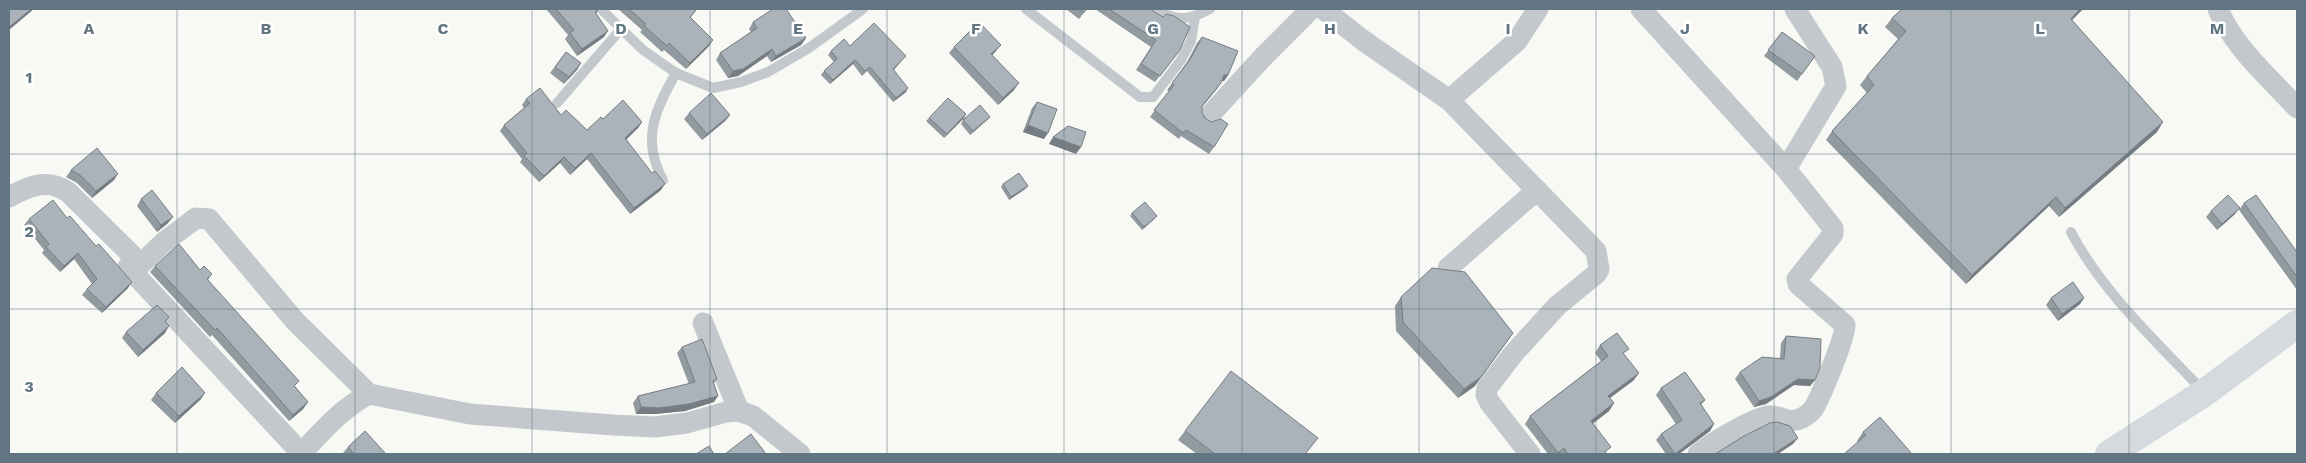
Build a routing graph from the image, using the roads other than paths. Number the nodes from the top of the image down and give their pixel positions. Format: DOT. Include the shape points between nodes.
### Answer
graph roads {
  1 [pos="601,9"];
  2 [pos="862,9"];
  3 [pos="1026,9"];
  4 [pos="1152,9"];
  5 [pos="1210,9"];
  6 [pos="1311,9"];
  7 [pos="1323,9"];
  8 [pos="1538,9"];
  9 [pos="1641,9"];
  10 [pos="1795,9"];
  11 [pos="2218,9"];
  12 [pos="1195,17"];
  13 [pos="620,28"];
  14 [pos="676,72"];
  15 [pos="1449,100"];
  16 [pos="557,103"];
  17 [pos="2297,108"];
  18 [pos="1209,116"];
  19 [pos="1786,169"];
  20 [pos="663,180"];
  21 [pos="1537,190"];
  22 [pos="9,197"];
  23 [pos="2071,232"];
  24 [pos="128,267"];
  25 [pos="1448,268"];
  26 [pos="703,323"];
  27 [pos="2297,324"];
  28 [pos="2204,393"];
  29 [pos="369,394"];
  30 [pos="739,411"];
  31 [pos="302,454"];
  32 [pos="800,454"];
  33 [pos="1530,454"];
  34 [pos="1698,454"];
  35 [pos="2109,454"];
  1 -- 13 [label="lane"];
  2 -- 14 [label="lane" via="792,58 741,82 713,88"];
  3 -- 12 [label="lane" via="1140,97 1153,97 1181,60 1191,41"];
  4 -- 12 [label="lane" via="1183,19"];
  5 -- 12 [label="lane"];
  6 -- 18 [label="street"];
  7 -- 15 [label="street"];
  8 -- 15 [label="street" via="1517,41"];
  9 -- 19 [label="street"];
  10 -- 19 [label="street" via="1832,67 1836,86"];
  11 -- 17 [label="street" via="2224,25 2256,66"];
  13 -- 14 [label="lane" via="643,50"];
  13 -- 16 [label="lane"];
  14 -- 20 [label="lane" via="660,100 652,124 652,156"];
  15 -- 21 [label="street"];
  19 -- 34 [label="street" via="1833,228 1833,234 1797,279 1798,284 1843,322 1842,342 1813,409 1804,418 1792,422 1770,416 1710,444"];
  21 -- 25 [label="street"];
  21 -- 33 [label="street" via="1596,251 1599,268 1557,306 1487,388 1490,403"];
  22 -- 29 [label="street" via="43,183 60,187 141,264 196,218 209,219 294,321"];
  23 -- 28 [label="lane" via="2084,257 2108,287"];
  24 -- 31 [label="street"];
  26 -- 30 [label="street"];
  27 -- 28 [label="street"];
  28 -- 35 [label="street"];
  29 -- 30 [label="street" via="470,414 655,427"];
  29 -- 31 [label="street" via="337,416"];
  30 -- 32 [label="street" via="753,416"];
}
